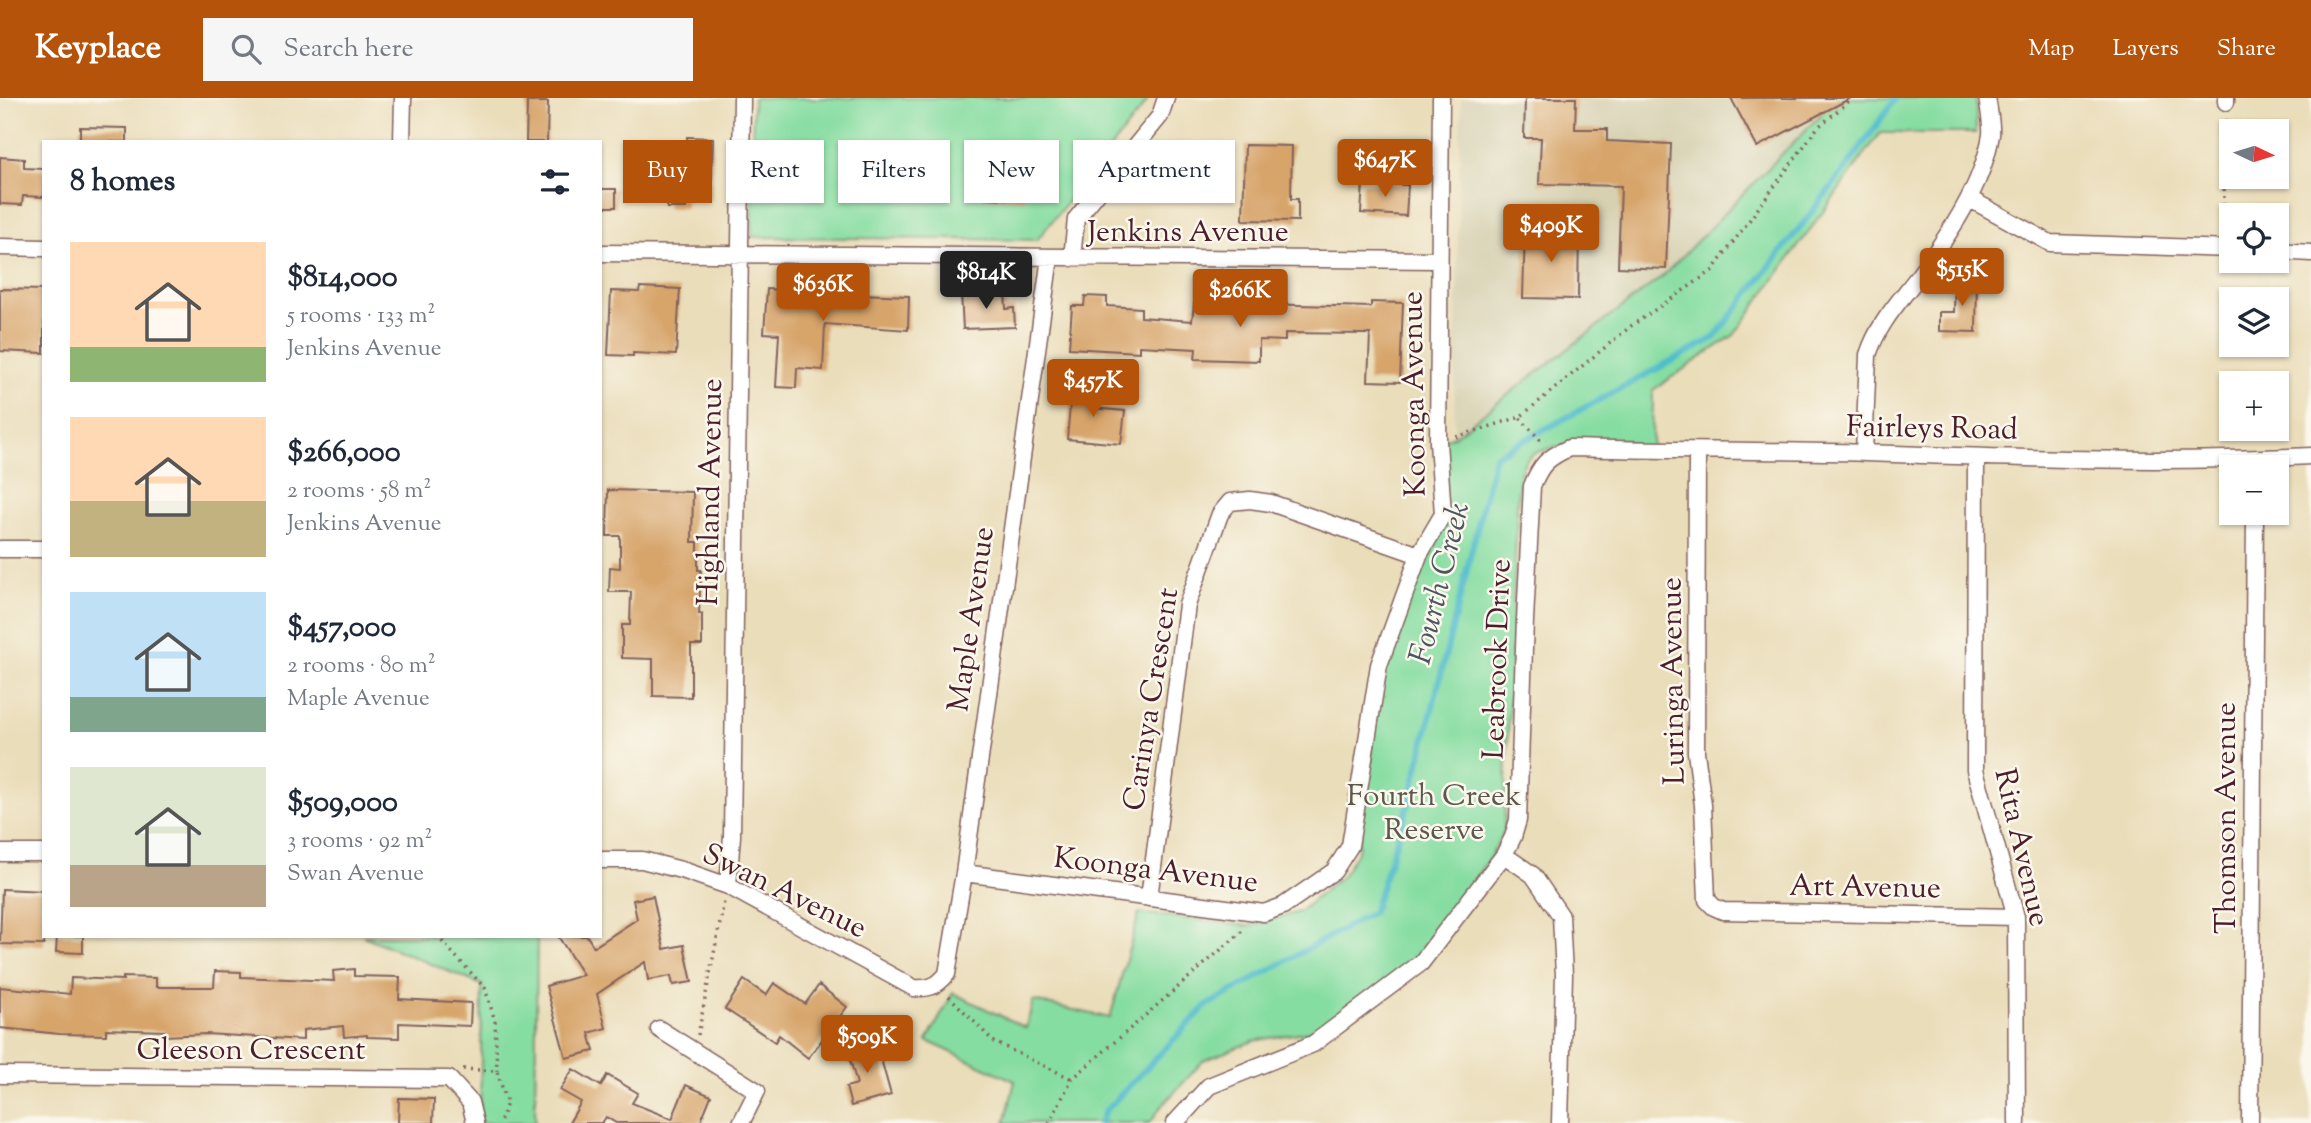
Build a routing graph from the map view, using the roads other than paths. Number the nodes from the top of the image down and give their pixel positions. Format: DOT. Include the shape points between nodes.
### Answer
graph roads {
  1 [pos="403,98"];
  2 [pos="742,98"];
  3 [pos="1167,98"];
  4 [pos="1441,98"];
  5 [pos="1987,98"];
  6 [pos="402,140"];
  7 [pos="1970,199"];
  8 [pos="0,247"];
  9 [pos="42,248"];
  10 [pos="2219,249"];
  11 [pos="2289,252"];
  12 [pos="602,253"];
  13 [pos="2311,253"];
  14 [pos="741,254"];
  15 [pos="1049,257"];
  16 [pos="1072,258"];
  17 [pos="1439,260"];
  18 [pos="1698,452"];
  19 [pos="1864,453"];
  20 [pos="1553,455"];
  21 [pos="2311,456"];
  22 [pos="1976,458"];
  23 [pos="2289,459"];
  24 [pos="2219,462"];
  25 [pos="2255,525"];
  26 [pos="0,549"];
  27 [pos="42,549"];
  28 [pos="1419,555"];
  29 [pos="0,853"];
  30 [pos="42,853"];
  31 [pos="1504,855"];
  32 [pos="602,860"];
  33 [pos="964,873"];
  34 [pos="728,886"];
  35 [pos="1149,898"];
  36 [pos="1714,907"];
  37 [pos="2016,917"];
  38 [pos="938,985"];
  39 [pos="659,1029"];
  40 [pos="0,1076"];
  41 [pos="475,1123"];
  42 [pos="741,1123"];
  43 [pos="1175,1123"];
  44 [pos="1560,1123"];
  45 [pos="2017,1123"];
  46 [pos="2250,1123"];
  1 -- 6 [label="street"];
  2 -- 14 [label="street, Highland Avenue"];
  3 -- 16 [label="street" via="1160,116 1076,219"];
  4 -- 17 [label="street, Koonga Avenue"];
  5 -- 7 [label="street" via="1991,134"];
  7 -- 10 [label="street" via="2050,243"];
  7 -- 19 [label="street" via="1872,342"];
  8 -- 9 [label="street"];
  11 -- 13 [label="street"];
  12 -- 14 [label="street, Jenkins Avenue"];
  14 -- 15 [label="street, Jenkins Avenue"];
  14 -- 34 [label="street, Highland Avenue"];
  15 -- 16 [label="street, Jenkins Avenue"];
  15 -- 33 [label="street, Maple Avenue"];
  16 -- 17 [label="street, Jenkins Avenue"];
  17 -- 28 [label="street, Koonga Avenue" via="1438,442 1443,514"];
  18 -- 19 [label="street, Fairleys Road"];
  18 -- 20 [label="street, Fairleys Road" via="1569,448"];
  18 -- 36 [label="street, Luringa Avenue" via="1696,752 1707,900"];
  19 -- 22 [label="street, Fairleys Road"];
  20 -- 31 [label="street, Leabrook Drive" via="1540,466 1532,486 1518,820"];
  21 -- 23 [label="street, Fairleys Road"];
  22 -- 24 [label="street, Fairleys Road"];
  22 -- 37 [label="street, Rita Avenue" via="1975,770"];
  25 -- 46 [label="street, Thomson Avenue"];
  26 -- 27 [label="street"];
  28 -- 35 [label="street, Koonga Avenue" via="1379,665 1350,846 1334,871 1264,913"];
  28 -- 35 [label="street, Carinya Crescent" via="1270,503 1230,502 1220,514 1187,605"];
  29 -- 30 [label="street"];
  31 -- 43 [label="street, Leabrook Drive" via="1421,963 1313,1044 1209,1086"];
  31 -- 44 [label="street" via="1533,876 1561,916"];
  32 -- 34 [label="street, Swan Avenue" via="642,860"];
  33 -- 35 [label="street, Koonga Avenue"];
  33 -- 38 [label="street, Maple Avenue" via="947,974"];
  34 -- 38 [label="street, Swan Avenue" via="914,988"];
  36 -- 37 [label="street, Art Avenue" via="1723,911"];
  37 -- 45 [label="street, Rita Avenue"];
  39 -- 42 [label="street" via="757,1091"];
  40 -- 41 [label="street, Gleeson Crescent" via="449,1079 470,1102"];
}
